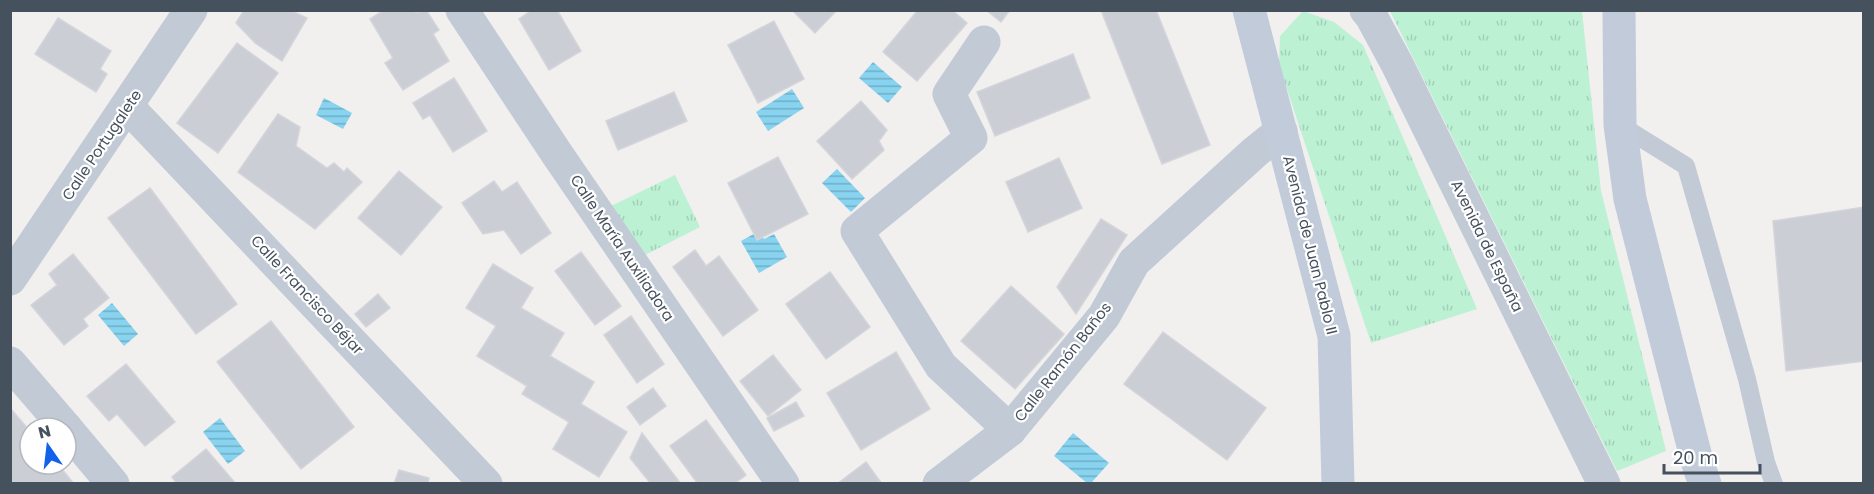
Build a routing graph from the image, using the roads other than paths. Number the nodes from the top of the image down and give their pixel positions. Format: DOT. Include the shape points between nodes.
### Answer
graph roads {
  1 [pos="191,10"];
  2 [pos="462,10"];
  3 [pos="1249,10"];
  4 [pos="1366,10"];
  5 [pos="1619,10"];
  6 [pos="984,42"];
  7 [pos="128,107"];
  8 [pos="1620,125"];
  9 [pos="1281,131"];
  10 [pos="10,279"];
  11 [pos="10,363"];
  12 [pos="56,416"];
  13 [pos="1010,430"];
  14 [pos="78,442"];
  15 [pos="113,483"];
  16 [pos="486,483"];
  17 [pos="783,483"];
  18 [pos="939,483"];
  19 [pos="1338,483"];
  20 [pos="1604,483"];
  21 [pos="1705,483"];
  22 [pos="1774,483"];
  1 -- 7 [label="street, Calle Portugalete"];
  2 -- 17 [label="street, Calle María Auxiliadora"];
  3 -- 9 [label="main road, Avenida de Juan Pablo II"];
  4 -- 20 [label="street, Avenida de España" via="1397,63"];
  5 -- 8 [label="main road"];
  6 -- 13 [label="street" via="949,94 971,138 857,231 941,366"];
  7 -- 10 [label="street, Calle Portugalete"];
  7 -- 16 [label="street, Calle Francisco Béjar"];
  8 -- 21 [label="main road" via="1630,199"];
  8 -- 22 [label="lane" via="1686,166"];
  9 -- 13 [label="street, Calle Ramón Baños" via="1134,262 1104,316"];
  9 -- 19 [label="main road, Avenida de Juan Pablo II" via="1334,336"];
  11 -- 12 [label="street"];
  13 -- 18 [label="street, Calle Ramón Baños"];
  14 -- 15 [label="street"];
}
